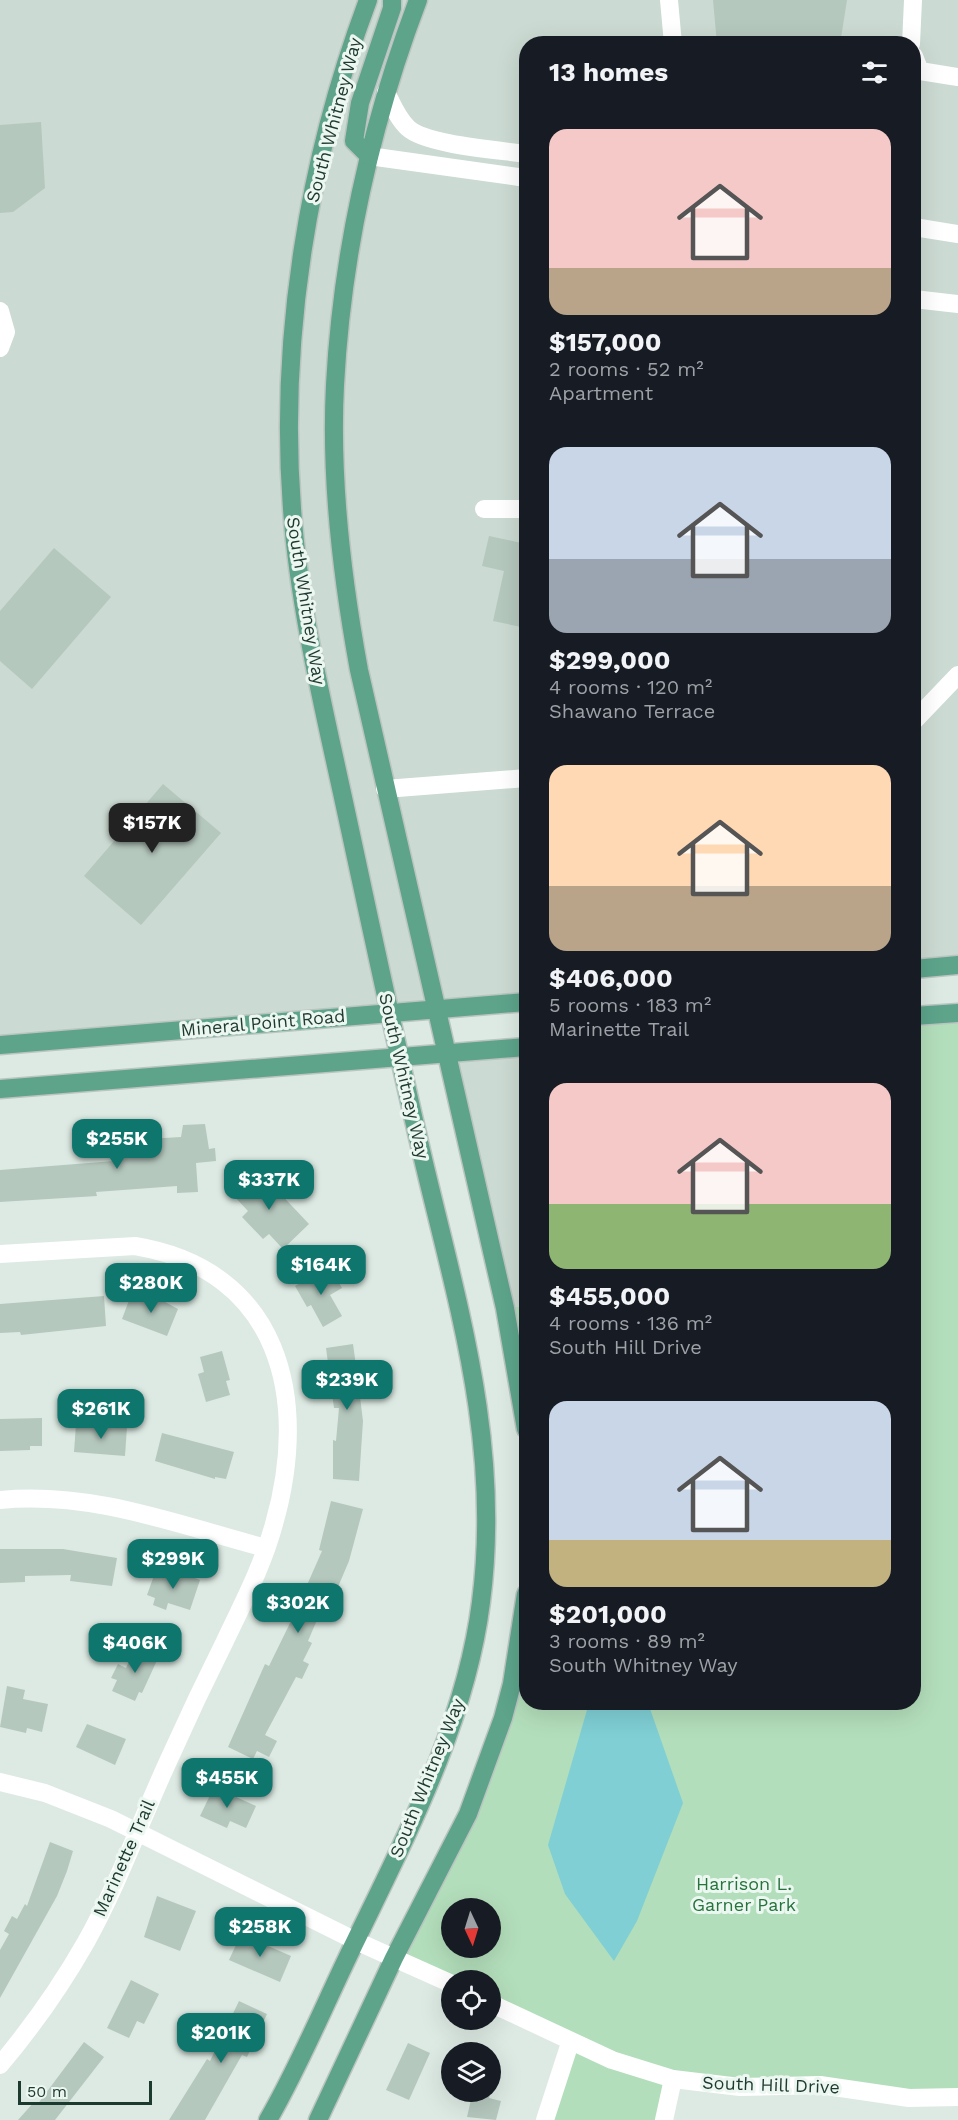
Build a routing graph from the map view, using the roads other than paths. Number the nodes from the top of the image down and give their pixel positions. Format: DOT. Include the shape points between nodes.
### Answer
graph roads {
  1 [pos="368,0"];
  2 [pos="392,0"];
  3 [pos="418,0"];
  4 [pos="669,0"];
  5 [pos="913,0"];
  6 [pos="673,36"];
  7 [pos="911,36"];
  8 [pos="921,71"];
  9 [pos="958,77"];
  10 [pos="386,92"];
  11 [pos="519,153"];
  12 [pos="369,156"];
  13 [pos="519,177"];
  14 [pos="921,228"];
  15 [pos="958,234"];
  16 [pos="921,300"];
  17 [pos="958,304"];
  18 [pos="0,311"];
  19 [pos="0,348"];
  20 [pos="484,509"];
  21 [pos="519,509"];
  22 [pos="958,675"];
  23 [pos="921,714"];
  24 [pos="519,779"];
  25 [pos="386,789"];
  26 [pos="958,965"];
  27 [pos="921,968"];
  28 [pos="519,1002"];
  29 [pos="436,1008"];
  30 [pos="390,1012"];
  31 [pos="958,1013"];
  32 [pos="921,1016"];
  33 [pos="0,1045"];
  34 [pos="519,1048"];
  35 [pos="446,1053"];
  36 [pos="399,1056"];
  37 [pos="0,1089"];
  38 [pos="0,1254"];
  39 [pos="519,1390"];
  40 [pos="0,1500"];
  41 [pos="266,1548"];
  42 [pos="519,1639"];
  43 [pos="0,1782"];
  44 [pos="136,1832"];
  45 [pos="356,1941"];
  46 [pos="394,1958"];
  47 [pos="441,1979"];
  48 [pos="501,2008"];
  49 [pos="570,2043"];
  50 [pos="0,2066"];
  51 [pos="673,2079"];
  52 [pos="958,2097"];
  53 [pos="268,2120"];
  54 [pos="318,2120"];
  55 [pos="545,2120"];
  56 [pos="664,2120"];
  1 -- 30 [label="main road, South Whitney Way" via="330,122 313,192 297,292 290,421 291,504 298,570 327,725"];
  2 -- 12 [label="main road" via="360,103 354,141"];
  3 -- 10 [label="main road"];
  4 -- 6 [label="street"];
  5 -- 7 [label="street"];
  8 -- 9 [label="street"];
  10 -- 11 [label="street" via="401,121 425,139"];
  10 -- 12 [label="main road"];
  12 -- 13 [label="street"];
  12 -- 25 [label="main road" via="355,211 344,299 335,386 336,451 347,604"];
  14 -- 15 [label="street"];
  16 -- 17 [label="street"];
  18 -- 19 [label="street" via="6,332"];
  20 -- 21 [label="street"];
  22 -- 23 [label="street"];
  24 -- 25 [label="street"];
  25 -- 29 [label="main road"];
  26 -- 27 [label="main road"];
  28 -- 29 [label="main road, Mineral Point Road"];
  29 -- 30 [label="main road, Mineral Point Road"];
  29 -- 35 [label="main road"];
  30 -- 33 [label="main road, Mineral Point Road"];
  30 -- 36 [label="main road, South Whitney Way"];
  31 -- 32 [label="main road"];
  34 -- 35 [label="main road"];
  35 -- 36 [label="main road"];
  35 -- 39 [label="main road"];
  36 -- 37 [label="main road"];
  36 -- 45 [label="main road, South Whitney Way" via="462,1313 477,1397 487,1470 486,1546 481,1605 464,1686 434,1771"];
  38 -- 41 [label="street, Marinette Trail" via="135,1246 156,1250 199,1265 251,1307 274,1347 285,1389 287,1441 283,1486"];
  40 -- 41 [label="street" via="64,1499 120,1507"];
  41 -- 44 [label="street, Marinette Trail"];
  42 -- 46 [label="main road" via="503,1718 468,1814"];
  43 -- 44 [label="street" via="45,1793"];
  44 -- 45 [label="street"];
  44 -- 50 [label="street, Marinette Trail" via="87,1940 41,2014"];
  45 -- 46 [label="street"];
  45 -- 53 [label="main road, South Whitney Way"];
  46 -- 47 [label="street"];
  46 -- 54 [label="main road"];
  48 -- 49 [label="street, South Hill Drive"];
  49 -- 51 [label="street, South Hill Drive"];
  49 -- 55 [label="street"];
  51 -- 52 [label="street, South Hill Drive" via="740,2087 820,2085 909,2098"];
  51 -- 56 [label="street"];
}
